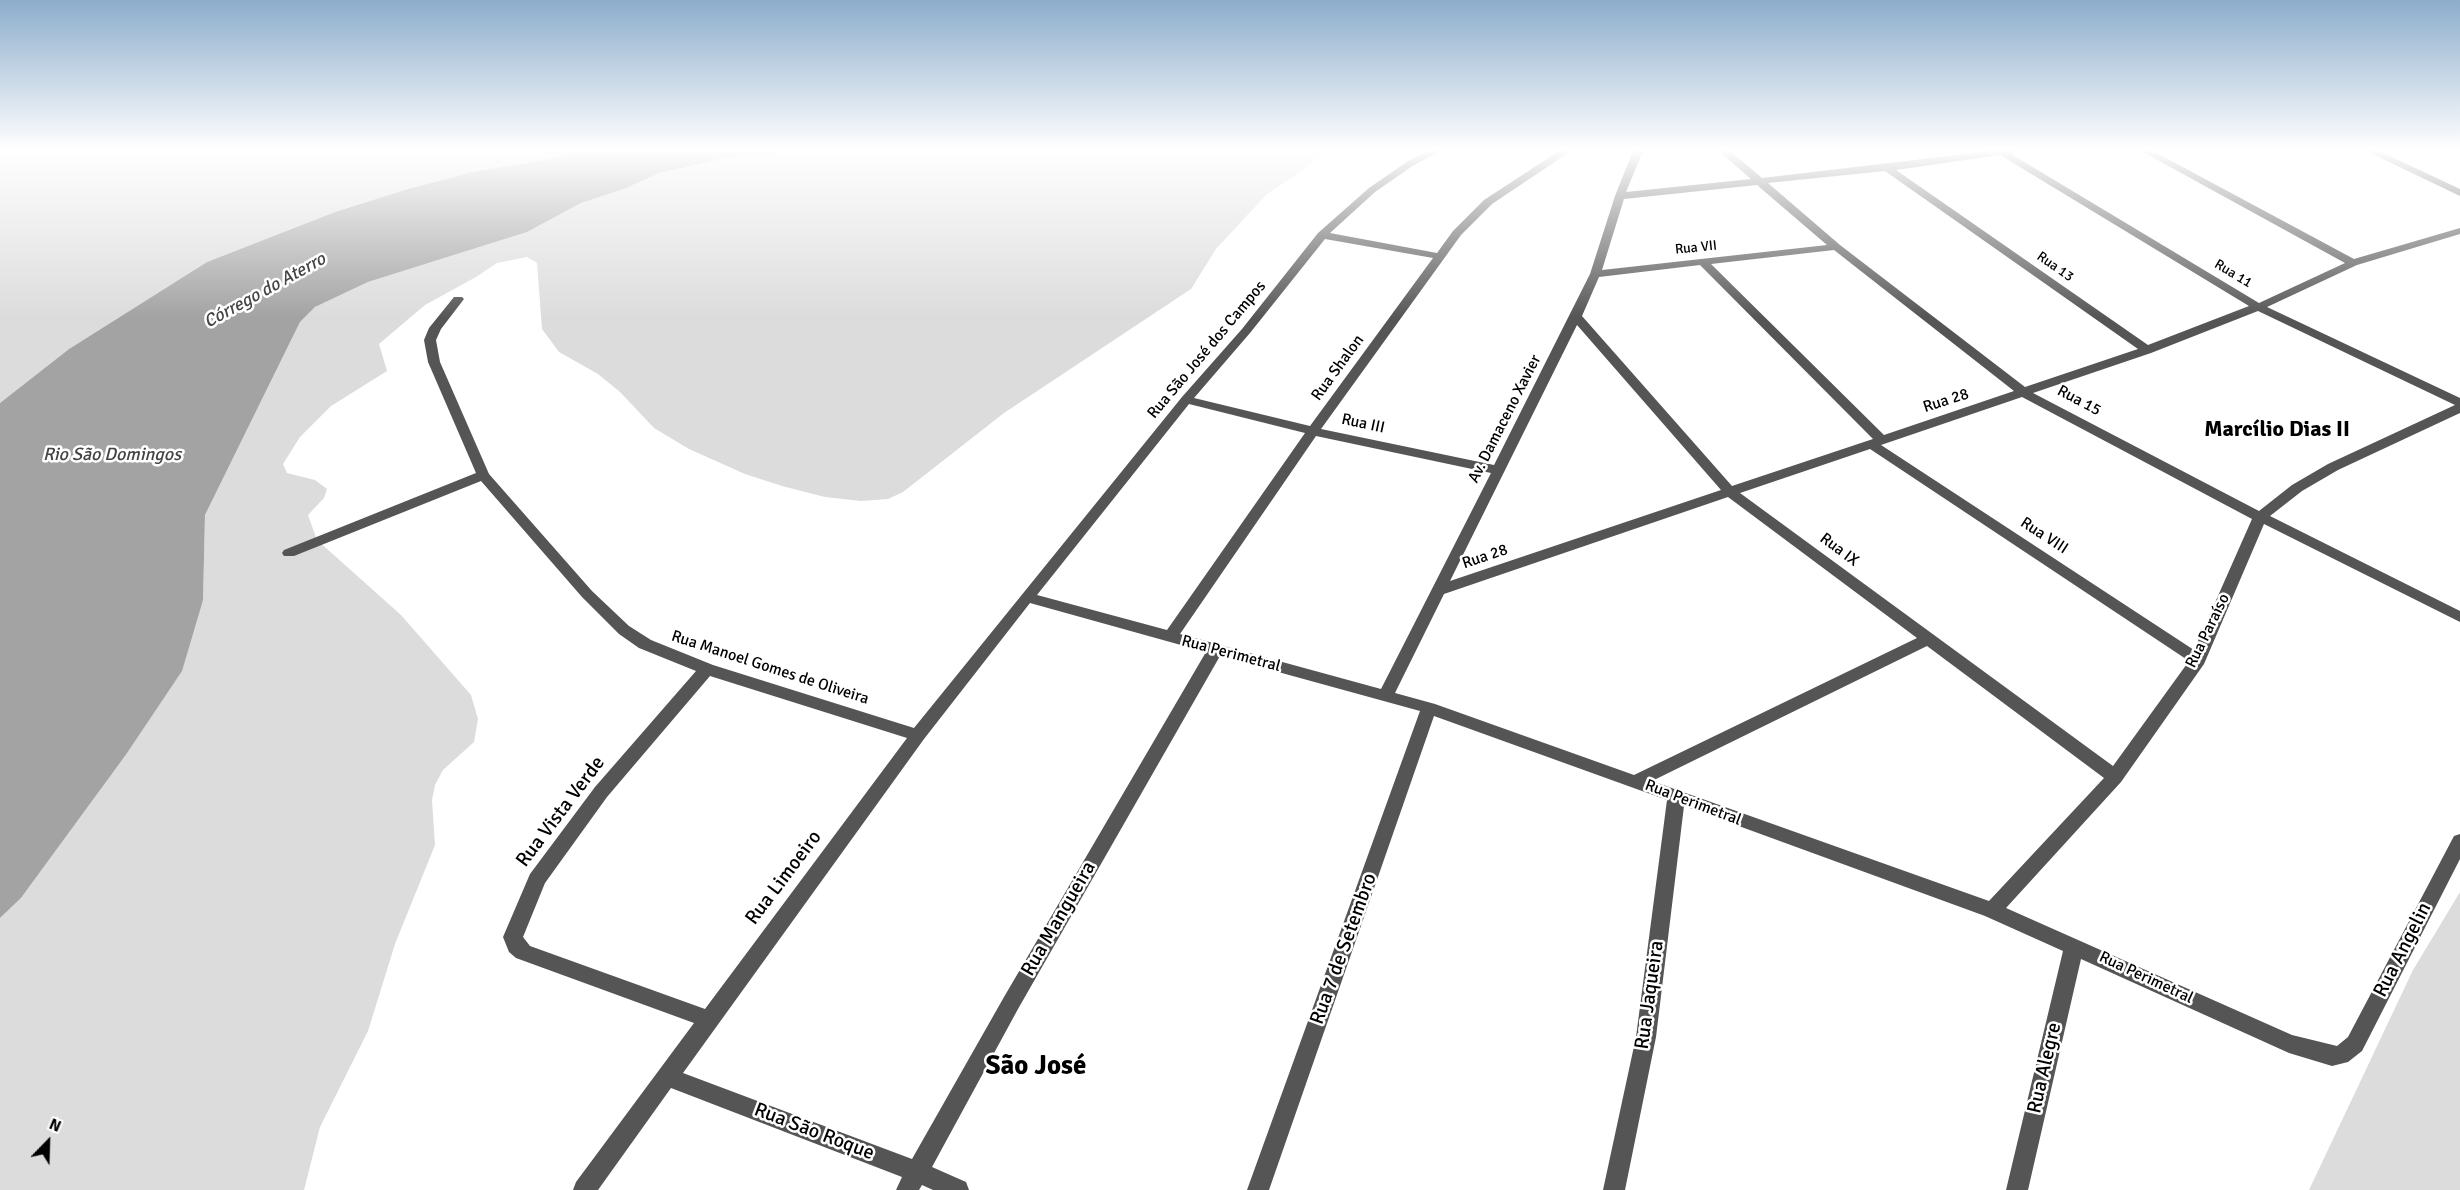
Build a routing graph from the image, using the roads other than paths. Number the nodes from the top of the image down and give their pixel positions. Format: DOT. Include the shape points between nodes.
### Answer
graph roads {
  1 [pos="1353,207"];
  2 [pos="1484,207"];
  3 [pos="1617,207"];
  4 [pos="1788,207"];
  5 [pos="1942,207"];
  6 [pos="2093,207"];
  7 [pos="2249,207"];
  8 [pos="2460,231"];
  9 [pos="1322,235"];
  10 [pos="1836,247"];
  11 [pos="1439,256"];
  12 [pos="1704,263"];
  13 [pos="2353,263"];
  14 [pos="1595,274"];
  15 [pos="458,299"];
  16 [pos="2258,307"];
  17 [pos="1576,316"];
  18 [pos="2147,350"];
  19 [pos="2024,393"];
  20 [pos="1186,400"];
  21 [pos="2460,406"];
  22 [pos="1313,431"];
  23 [pos="1876,441"];
  24 [pos="1497,470"];
  25 [pos="483,475"];
  26 [pos="1730,492"];
  27 [pos="2260,517"];
  28 [pos="289,553"];
  29 [pos="1437,591"];
  30 [pos="1027,597"];
  31 [pos="2460,616"];
  32 [pos="1170,637"];
  33 [pos="1928,639"];
  34 [pos="1215,650"];
  35 [pos="2198,660"];
  36 [pos="707,669"];
  37 [pos="1386,695"];
  38 [pos="1429,708"];
  39 [pos="918,735"];
  40 [pos="2115,777"];
  41 [pos="1636,782"];
  42 [pos="1677,798"];
  43 [pos="2460,841"];
  44 [pos="1992,910"];
  45 [pos="2074,945"];
  46 [pos="707,1020"];
  47 [pos="2341,1055"];
  48 [pos="668,1077"];
  49 [pos="913,1181"];
  50 [pos="584,1190"];
  51 [pos="958,1190"];
  52 [pos="1258,1190"];
  53 [pos="1614,1190"];
  54 [pos="2017,1190"];
  1 -- 9 [label="street, Rua São José dos Campos"];
  2 -- 11 [label="street, Rua Shalon"];
  3 -- 14 [label="street, Av. Damaceno Xavier"];
  4 -- 10 [label="street, Rua 15"];
  5 -- 18 [label="street, Rua 13"];
  6 -- 16 [label="street, Rua 11"];
  7 -- 13 [label="street"];
  8 -- 13 [label="street, Rua 28"];
  9 -- 11 [label="street"];
  9 -- 20 [label="street, Rua São José dos Campos"];
  10 -- 12 [label="street, Rua VII"];
  10 -- 19 [label="street, Rua 15"];
  11 -- 22 [label="street, Rua Shalon"];
  12 -- 14 [label="street, Rua VII"];
  12 -- 23 [label="street, Rua VIII"];
  13 -- 16 [label="street, Rua 28"];
  14 -- 17 [label="street, Av. Damaceno Xavier"];
  15 -- 25 [label="street, Rua Manoel Gomes de Oliveira" via="430,340 434,362"];
  16 -- 18 [label="street, Rua 28"];
  16 -- 21 [label="street, Rua 11"];
  17 -- 24 [label="street, Av. Damaceno Xavier"];
  17 -- 26 [label="street, Rua IX"];
  18 -- 19 [label="street, Rua 28"];
  19 -- 23 [label="street, Rua 28"];
  19 -- 27 [label="street, Rua 15"];
  20 -- 22 [label="street, Rua III"];
  20 -- 30 [label="street, Rua São José dos Campos"];
  21 -- 27 [label="street, Rua Paraíso" via="2333,467 2297,488"];
  22 -- 24 [label="street, Rua III"];
  22 -- 32 [label="street, Rua Shalon"];
  23 -- 26 [label="street, Rua 28"];
  23 -- 35 [label="street, Rua VIII"];
  24 -- 29 [label="street, Av. Damaceno Xavier"];
  25 -- 28 [label="street"];
  25 -- 36 [label="street, Rua Manoel Gomes de Oliveira" via="587,594 624,630 645,644"];
  26 -- 29 [label="street, Rua 28"];
  26 -- 33 [label="street, Rua IX"];
  27 -- 31 [label="street, Rua 15"];
  27 -- 35 [label="street, Rua Paraíso"];
  29 -- 37 [label="street, Av. Damaceno Xavier"];
  30 -- 32 [label="street, Rua Perimetral"];
  30 -- 39 [label="street, Rua Limoeiro"];
  32 -- 34 [label="street, Rua Perimetral"];
  33 -- 40 [label="street, Rua IX"];
  33 -- 41 [label="street"];
  34 -- 37 [label="street, Rua Perimetral"];
  34 -- 49 [label="street, Rua Mangueira"];
  35 -- 40 [label="street, Rua Paraíso"];
  36 -- 39 [label="street, Rua Manoel Gomes de Oliveira"];
  36 -- 46 [label="street, Rua Vista Verde" via="601,792 537,879 513,937 523,952"];
  37 -- 38 [label="street, Rua Perimetral"];
  38 -- 41 [label="street, Rua Perimetral"];
  38 -- 52 [label="street, Rua 7 de Setembro"];
  39 -- 46 [label="street, Rua Limoeiro"];
  40 -- 44 [label="street, Rua Paraíso"];
  41 -- 42 [label="street, Rua Perimetral"];
  42 -- 44 [label="street, Rua Perimetral"];
  42 -- 53 [label="street, Rua Jaqueira" via="1646,1037"];
  43 -- 47 [label="street, Rua Angelin" via="2355,1044"];
  44 -- 45 [label="street, Rua Perimetral"];
  45 -- 47 [label="street, Rua Perimetral" via="2289,1044 2316,1053"];
  45 -- 54 [label="street, Rua Alegre"];
  46 -- 48 [label="street, Rua Limoeiro"];
  48 -- 49 [label="street, Rua São Roque"];
  48 -- 50 [label="street, Rua Limoeiro"];
  49 -- 51 [label="street, Rua São Roque"];
}
